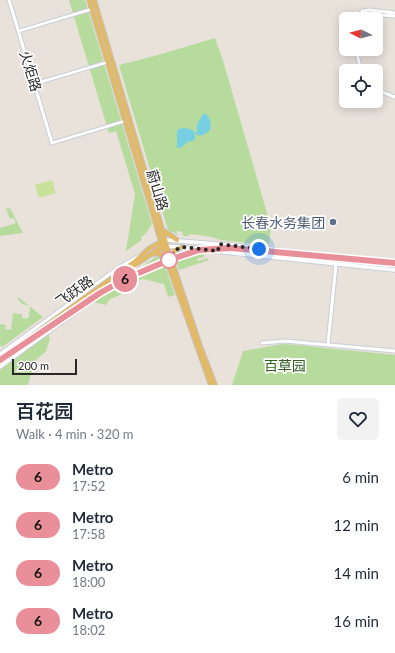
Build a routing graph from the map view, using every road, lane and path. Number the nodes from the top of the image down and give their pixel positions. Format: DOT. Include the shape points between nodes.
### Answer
graph roads {
  1 [pos="9,0"];
  2 [pos="89,0"];
  3 [pos="94,0"];
  4 [pos="94,8"];
  5 [pos="362,11"];
  6 [pos="395,13"];
  7 [pos="395,16"];
  8 [pos="19,31"];
  9 [pos="110,62"];
  10 [pos="34,84"];
  11 [pos="383,92"];
  12 [pos="395,97"];
  13 [pos="128,120"];
  14 [pos="52,143"];
  15 [pos="162,228"];
  16 [pos="159,233"];
  17 [pos="177,240"];
  18 [pos="164,241"];
  19 [pos="219,244"];
  20 [pos="165,247"];
  21 [pos="182,247"];
  22 [pos="150,248"];
  23 [pos="218,251"];
  24 [pos="152,254"];
  25 [pos="140,255"];
  26 [pos="168,257"];
  27 [pos="395,263"];
  28 [pos="336,264"];
  29 [pos="136,266"];
  30 [pos="395,270"];
  31 [pos="91,288"];
  32 [pos="88,295"];
  33 [pos="75,304"];
  34 [pos="66,306"];
  35 [pos="262,343"];
  36 [pos="328,344"];
  37 [pos="395,351"];
  38 [pos="0,354"];
  39 [pos="0,359"];
  40 [pos="0,362"];
  41 [pos="0,366"];
  42 [pos="211,385"];
  43 [pos="215,385"];
  1 -- 8 [label="street, 火炬路"];
  2 -- 4 [label="main road, 蔚山路"];
  3 -- 4 [label="main road, 蔚山路"];
  4 -- 8 [label="street"];
  4 -- 9 [label="main road, 蔚山路"];
  5 -- 6 [label="street"];
  5 -- 7 [label="street"];
  8 -- 10 [label="street, 火炬路"];
  9 -- 10 [label="street"];
  9 -- 13 [label="main road, 蔚山路"];
  10 -- 14 [label="street, 火炬路"];
  11 -- 12 [label="street"];
  13 -- 14 [label="street"];
  13 -- 15 [label="main road, 蔚山路"];
  13 -- 16 [label="main road, 蔚山路"];
  15 -- 17 [label="main road"];
  15 -- 18 [label="main road, 蔚山路"];
  16 -- 18 [label="main road, 蔚山路"];
  16 -- 22 [label="main road"];
  17 -- 18 [label="main road"];
  17 -- 19 [label="main road"];
  18 -- 20 [label="main road, 蔚山路"];
  18 -- 22 [label="main road, 飞跃路"];
  19 -- 23 [label="main road"];
  19 -- 27 [label="main road"];
  20 -- 21 [label="main road"];
  20 -- 24 [label="main road, 飞跃路"];
  20 -- 26 [label="main road, 蔚山路"];
  21 -- 23 [label="main road"];
  21 -- 26 [label="main road"];
  22 -- 25 [label="main road, 飞跃路"];
  23 -- 28 [label="main road"];
  24 -- 26 [label="main road" via="158,253"];
  24 -- 29 [label="main road, 飞跃路"];
  25 -- 31 [label="street" via="123,264"];
  25 -- 32 [label="main road, 飞跃路"];
  26 -- 42 [label="main road, 蔚山路"];
  26 -- 43 [label="main road, 蔚山路"];
  28 -- 30 [label="main road"];
  28 -- 36 [label="street"];
  29 -- 40 [label="main road, 飞跃路"];
  29 -- 41 [label="street"];
  31 -- 32 [label="street"];
  31 -- 34 [label="street"];
  32 -- 33 [label="main road, 飞跃路"];
  33 -- 34 [label="street"];
  33 -- 39 [label="main road, 飞跃路"];
  34 -- 38 [label="street"];
  35 -- 36 [label="street" via="285,341"];
  36 -- 37 [label="street"];
}
